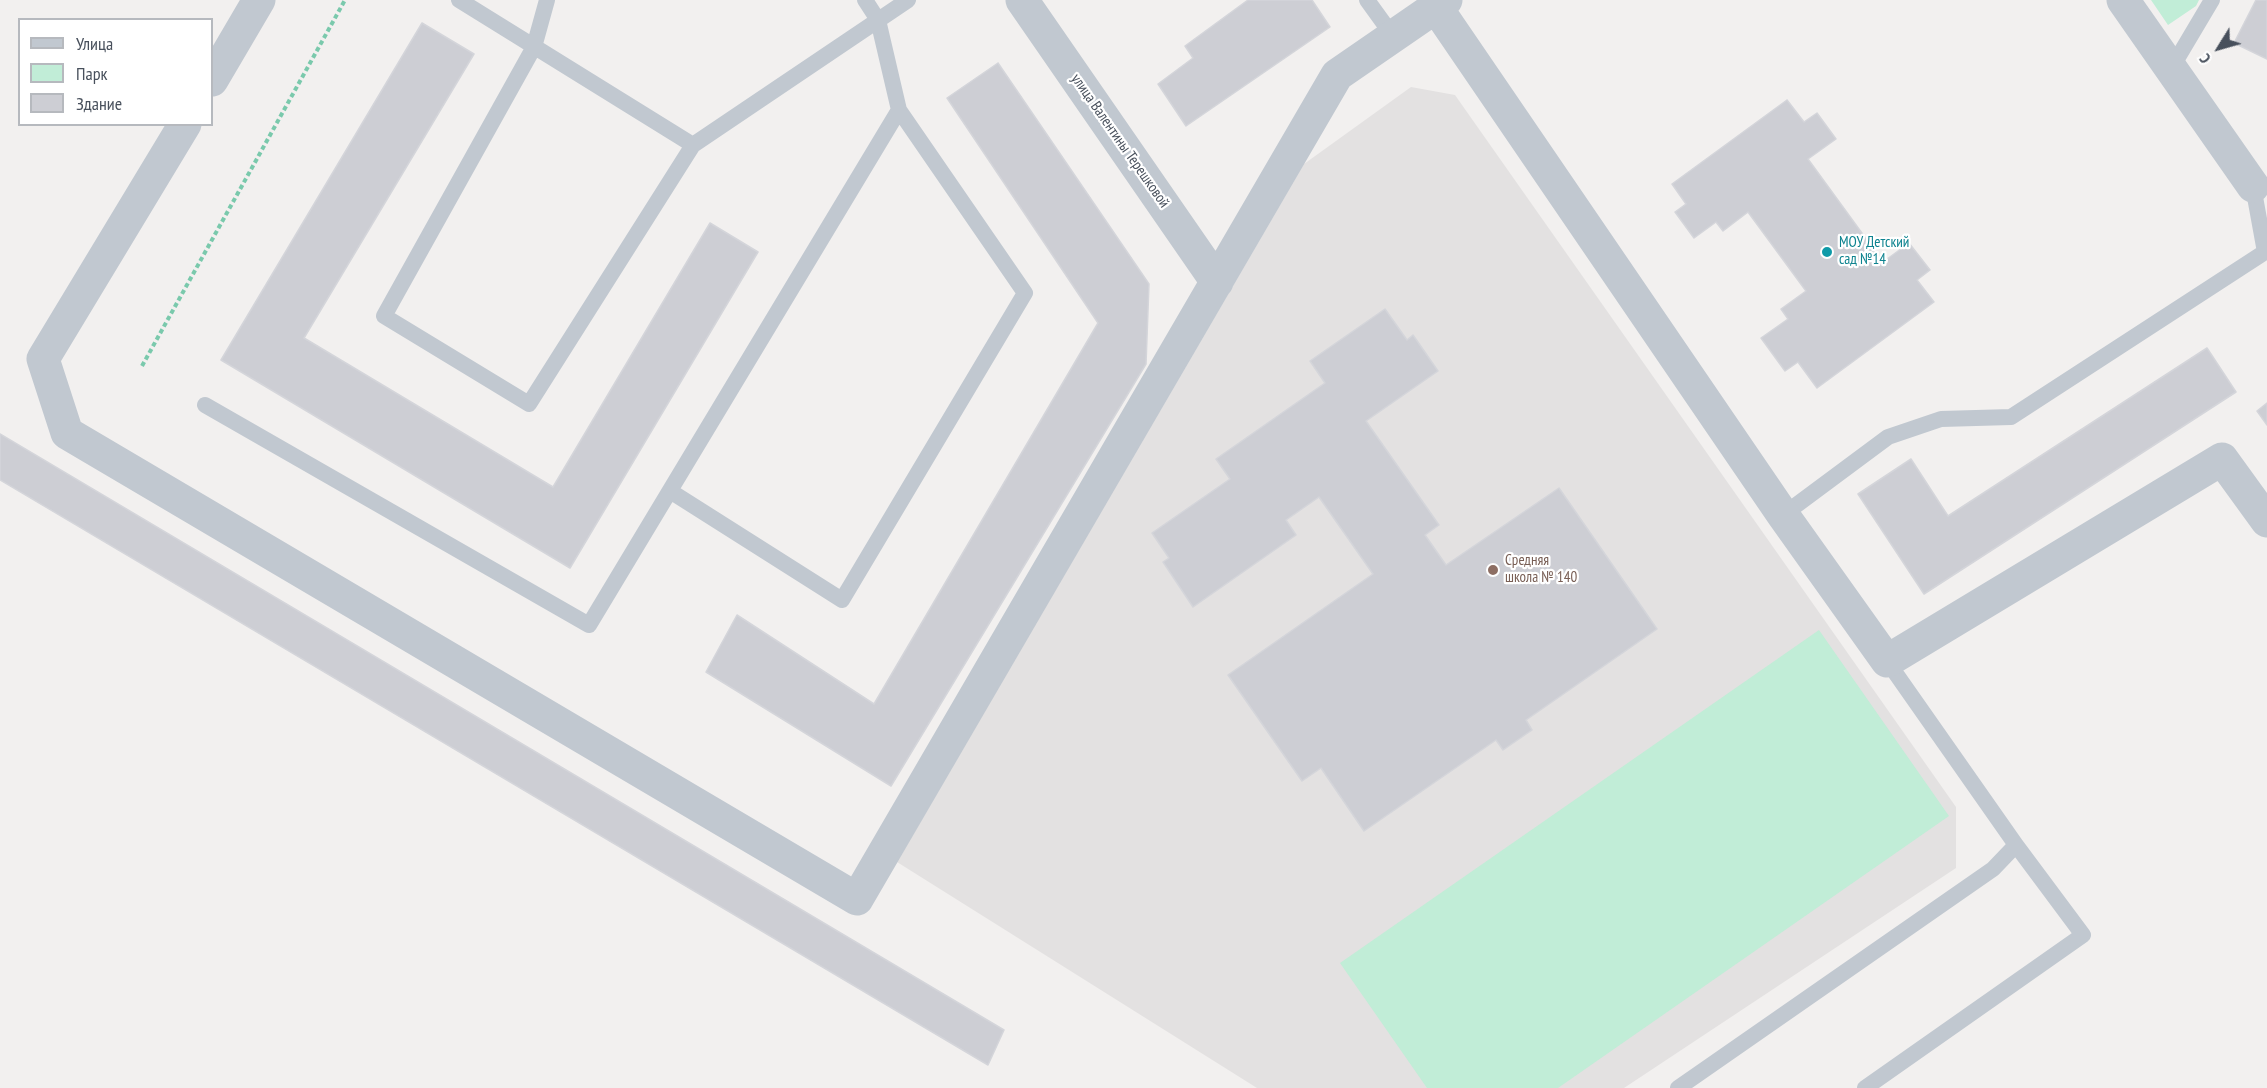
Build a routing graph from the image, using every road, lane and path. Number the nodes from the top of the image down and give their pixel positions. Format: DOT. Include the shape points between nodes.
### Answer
graph roads {
  1 [pos="260,0"];
  2 [pos="345,0"];
  3 [pos="459,0"];
  4 [pos="547,0"];
  5 [pos="865,0"];
  6 [pos="908,0"];
  7 [pos="1022,0"];
  8 [pos="1367,0"];
  9 [pos="2122,0"];
  10 [pos="2212,0"];
  11 [pos="1441,4"];
  12 [pos="879,20"];
  13 [pos="1393,36"];
  14 [pos="534,47"];
  15 [pos="2171,69"];
  16 [pos="213,78"];
  17 [pos="899,110"];
  18 [pos="183,126"];
  19 [pos="693,145"];
  20 [pos="2259,202"];
  21 [pos="2266,253"];
  22 [pos="1218,282"];
  23 [pos="141,366"];
  24 [pos="206,405"];
  25 [pos="670,491"];
  26 [pos="1783,515"];
  27 [pos="2267,521"];
  28 [pos="1887,661"];
  29 [pos="2016,845"];
  30 [pos="1678,1088"];
  31 [pos="1865,1088"];
  1 -- 16 [label="street"];
  2 -- 23 [label="path"];
  3 -- 14 [label="lane"];
  4 -- 14 [label="lane"];
  5 -- 12 [label="lane"];
  6 -- 12 [label="lane"];
  7 -- 22 [label="street, улица Валентины Терешковой"];
  8 -- 13 [label="lane"];
  9 -- 15 [label="street"];
  10 -- 15 [label="lane"];
  11 -- 13 [label="street"];
  11 -- 26 [label="street"];
  12 -- 17 [label="lane"];
  12 -- 19 [label="lane"];
  13 -- 22 [label="street" via="1336,75"];
  14 -- 19 [label="lane"];
  14 -- 19 [label="lane" via="384,316 529,404"];
  15 -- 20 [label="street"];
  17 -- 25 [label="lane"];
  17 -- 25 [label="lane" via="1025,293 842,600"];
  18 -- 22 [label="street" via="43,359 68,433 857,899"];
  20 -- 21 [label="lane"];
  21 -- 26 [label="lane" via="2011,417 1941,419 1888,437"];
  24 -- 25 [label="lane" via="589,625"];
  26 -- 28 [label="street"];
  27 -- 28 [label="street" via="2222,459"];
  28 -- 29 [label="lane"];
  29 -- 30 [label="lane" via="1993,869"];
  29 -- 31 [label="lane" via="2083,935"];
}
